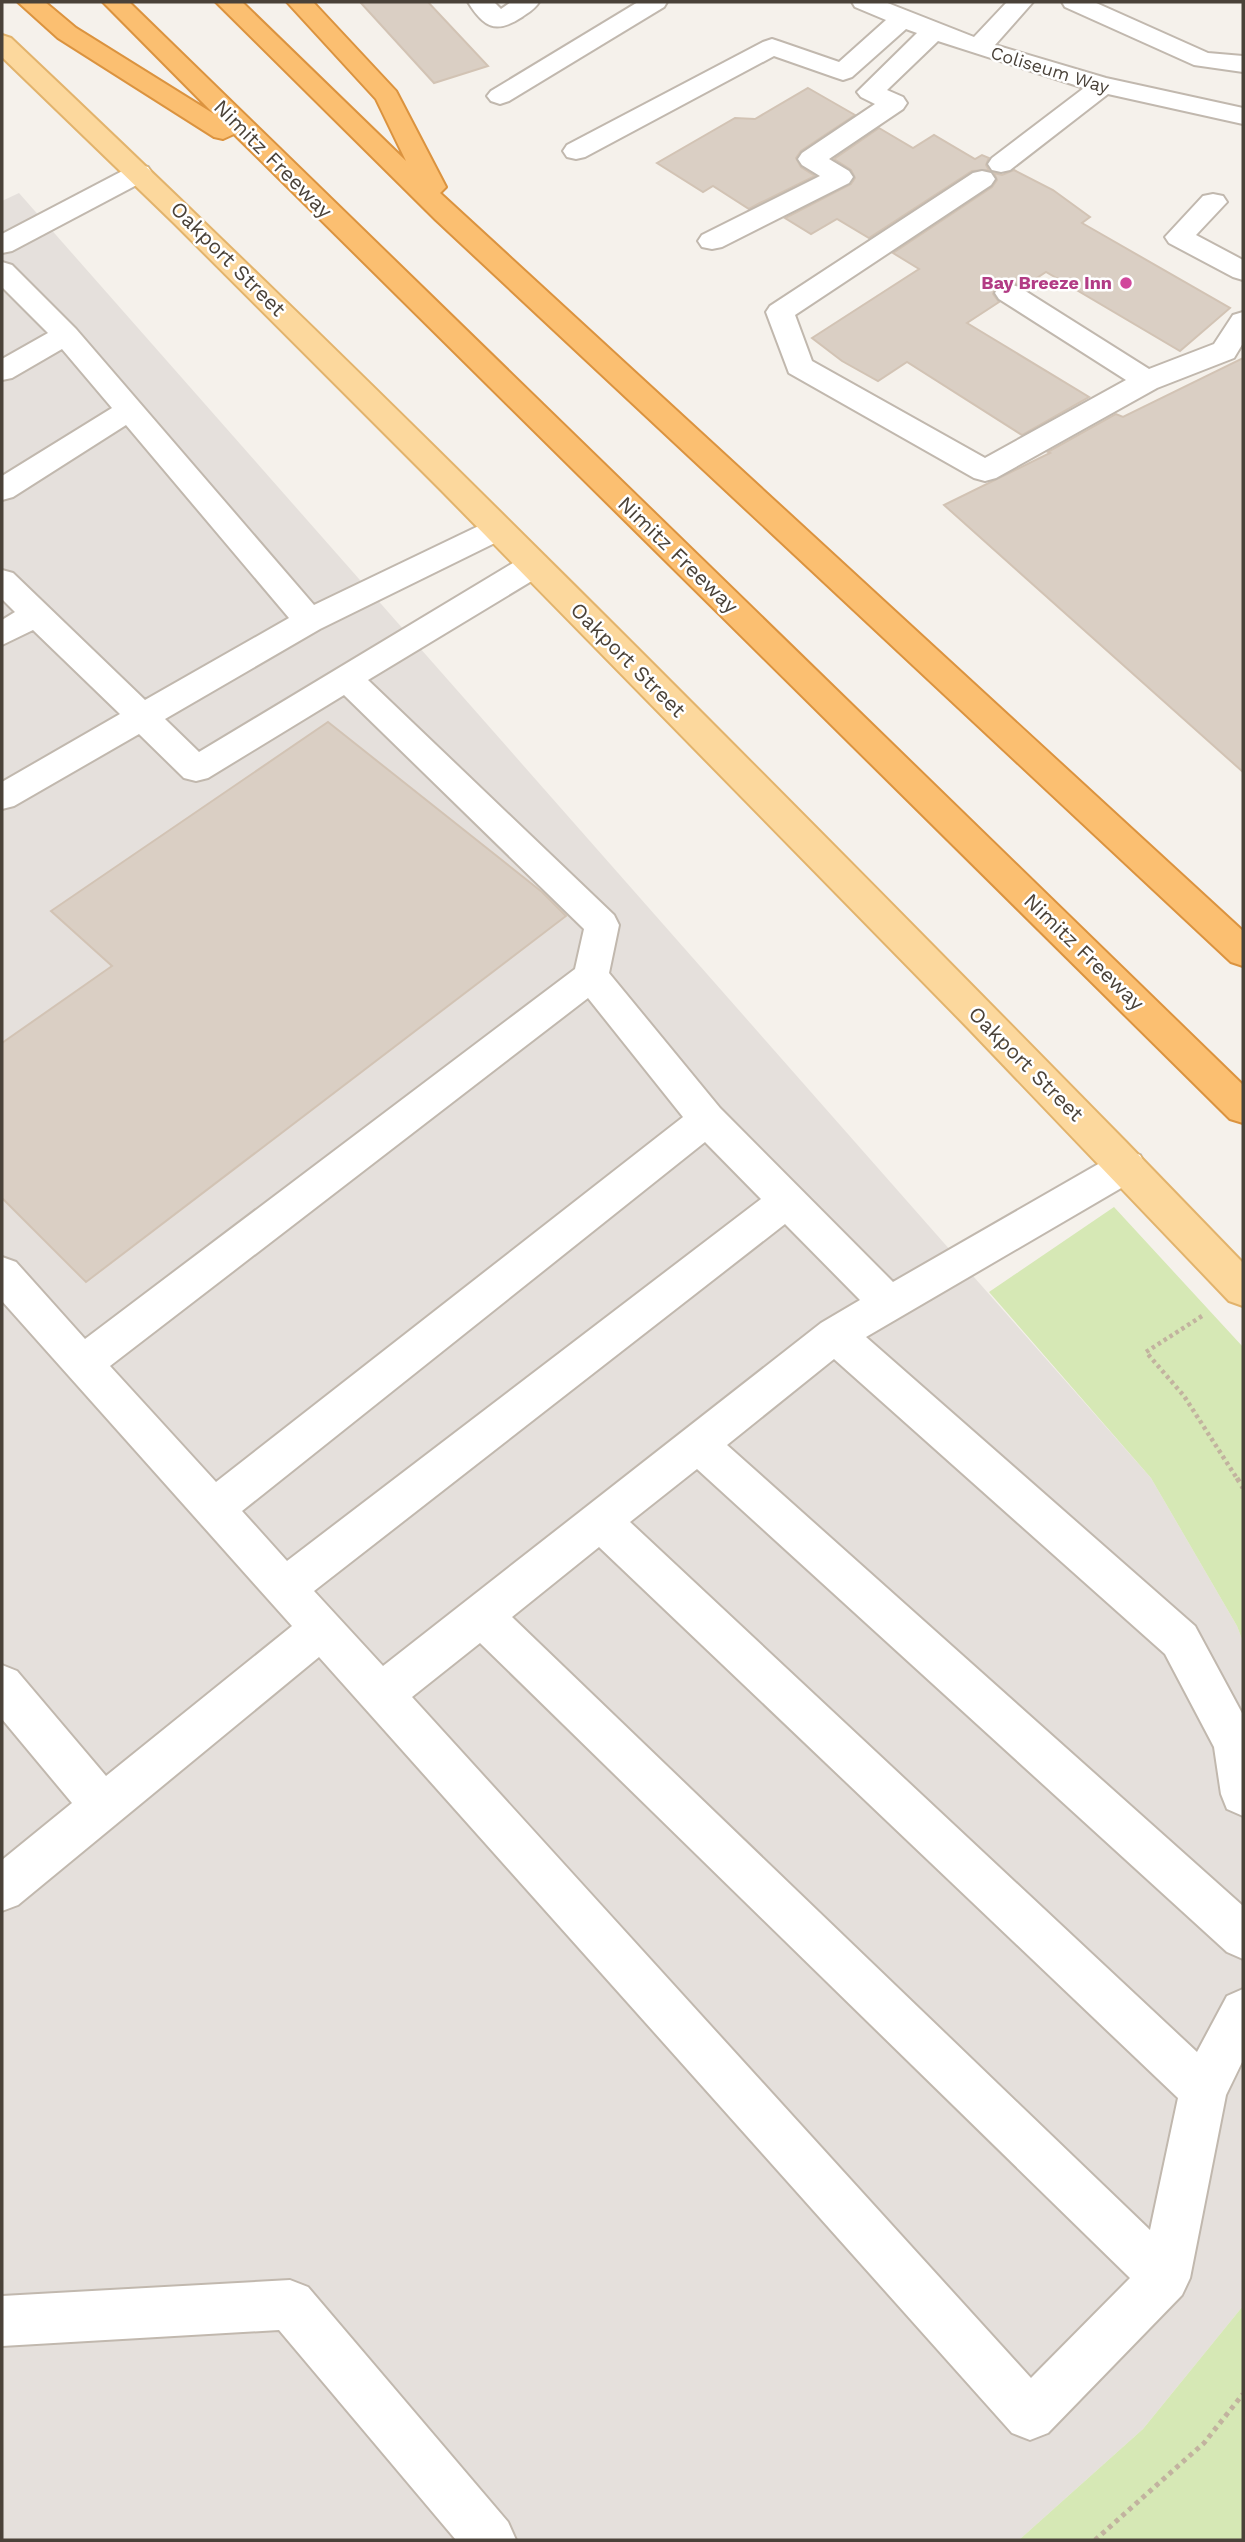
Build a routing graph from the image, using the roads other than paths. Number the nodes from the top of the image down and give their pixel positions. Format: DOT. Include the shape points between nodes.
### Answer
graph roads {
  1 [pos="30,2"];
  2 [pos="115,2"];
  3 [pos="228,2"];
  4 [pos="299,2"];
  5 [pos="480,2"];
  6 [pos="527,2"];
  7 [pos="654,2"];
  8 [pos="864,2"];
  9 [pos="1021,2"];
  10 [pos="1074,2"];
  11 [pos="902,19"];
  12 [pos="932,33"];
  13 [pos="2,43"];
  14 [pos="978,48"];
  15 [pos="1243,64"];
  16 [pos="1102,86"];
  17 [pos="500,96"];
  18 [pos="1243,117"];
  19 [pos="576,151"];
  20 [pos="281,167"];
  21 [pos="139,173"];
  22 [pos="1213,202"];
  23 [pos="446,214"];
  24 [pos="712,241"];
  25 [pos="2,245"];
  26 [pos="2,271"];
  27 [pos="1243,271"];
  28 [pos="1009,293"];
  29 [pos="1243,321"];
  30 [pos="66,335"];
  31 [pos="2,371"];
  32 [pos="1147,381"];
  33 [pos="130,410"];
  34 [pos="2,490"];
  35 [pos="498,529"];
  36 [pos="534,565"];
  37 [pos="2,581"];
  38 [pos="36,614"];
  39 [pos="309,621"];
  40 [pos="2,634"];
  41 [pos="345,677"];
  42 [pos="142,716"];
  43 [pos="2,797"];
  44 [pos="1243,953"];
  45 [pos="591,976"];
  46 [pos="1243,1108"];
  47 [pos="707,1119"];
  48 [pos="1127,1166"];
  49 [pos="788,1200"];
  50 [pos="2,1275"];
  51 [pos="1243,1289"];
  52 [pos="889,1304"];
  53 [pos="835,1335"];
  54 [pos="82,1364"];
  55 [pos="698,1444"];
  56 [pos="213,1509"];
  57 [pos="600,1521"];
  58 [pos="284,1589"];
  59 [pos="481,1615"];
  60 [pos="321,1629"];
  61 [pos="2,1686"];
  62 [pos="381,1695"];
  63 [pos="1243,1794"];
  64 [pos="103,1806"];
  65 [pos="2,1889"];
  66 [pos="1243,1937"];
  67 [pos="1243,2012"];
  68 [pos="1203,2090"];
  69 [pos="1165,2278"];
  70 [pos="2,2321"];
  71 [pos="490,2540"];
  1 -- 20 [label="highway" via="67,33"];
  2 -- 20 [label="highway, Nimitz Freeway"];
  3 -- 23 [label="highway"];
  4 -- 23 [label="highway" via="387,96"];
  5 -- 6 [label="street" via="499,21"];
  7 -- 17 [label="street"];
  8 -- 11 [label="street, Coliseum Way"];
  9 -- 14 [label="street"];
  10 -- 15 [label="street" via="1203,60"];
  11 -- 12 [label="street, Coliseum Way"];
  11 -- 19 [label="street" via="843,72 772,47"];
  12 -- 14 [label="street, Coliseum Way"];
  12 -- 24 [label="street" via="870,92 894,103 811,159 840,177"];
  13 -- 21 [label="main road, Oakport Street"];
  14 -- 16 [label="street, Coliseum Way"];
  16 -- 18 [label="street, Coliseum Way"];
  16 -- 32 [label="street" via="992,172 780,312 799,366 985,471"];
  20 -- 46 [label="highway, Nimitz Freeway"];
  21 -- 25 [label="street"];
  21 -- 35 [label="main road, Oakport Street"];
  22 -- 27 [label="street" via="1179,237"];
  23 -- 44 [label="highway"];
  26 -- 30 [label="street"];
  28 -- 32 [label="street"];
  29 -- 32 [label="street" via="1224,351"];
  30 -- 31 [label="street"];
  30 -- 33 [label="street"];
  33 -- 34 [label="street"];
  33 -- 39 [label="street"];
  35 -- 36 [label="main road, Oakport Street"];
  35 -- 39 [label="street"];
  36 -- 41 [label="street"];
  36 -- 48 [label="main road, Oakport Street"];
  37 -- 38 [label="street"];
  38 -- 40 [label="street"];
  38 -- 42 [label="street"];
  39 -- 42 [label="street"];
  41 -- 42 [label="street" via="196,769"];
  41 -- 45 [label="street" via="602,925"];
  42 -- 43 [label="street"];
  45 -- 47 [label="street"];
  45 -- 54 [label="street"];
  47 -- 49 [label="street"];
  47 -- 56 [label="street"];
  48 -- 51 [label="main road, Oakport Street"];
  48 -- 52 [label="street"];
  49 -- 52 [label="street"];
  49 -- 58 [label="street"];
  50 -- 54 [label="street"];
  52 -- 53 [label="street"];
  53 -- 55 [label="street"];
  53 -- 63 [label="street" via="1180,1640 1235,1743"];
  54 -- 56 [label="street"];
  55 -- 57 [label="street"];
  55 -- 66 [label="street"];
  56 -- 58 [label="street"];
  57 -- 59 [label="street"];
  57 -- 68 [label="street"];
  58 -- 60 [label="street"];
  59 -- 62 [label="street"];
  59 -- 69 [label="street"];
  60 -- 62 [label="street"];
  60 -- 64 [label="street"];
  61 -- 64 [label="street"];
  62 -- 69 [label="street" via="1030,2416"];
  64 -- 65 [label="street"];
  67 -- 68 [label="street"];
  68 -- 69 [label="street"];
  70 -- 71 [label="street" via="290,2305"];
}
